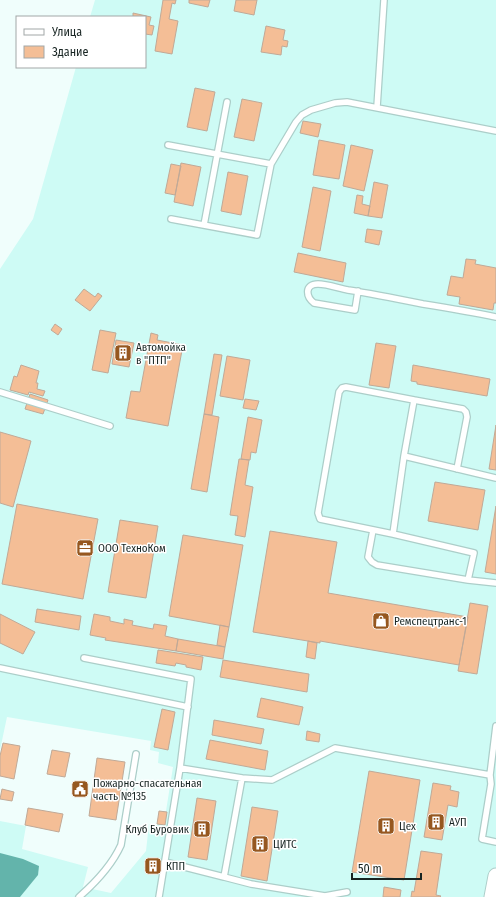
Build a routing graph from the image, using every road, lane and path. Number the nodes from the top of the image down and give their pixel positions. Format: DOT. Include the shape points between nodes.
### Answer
graph roads {
  1 [pos="384,0"];
  2 [pos="227,102"];
  3 [pos="377,107"];
  4 [pos="496,131"];
  5 [pos="168,144"];
  6 [pos="217,154"];
  7 [pos="271,164"];
  8 [pos="172,219"];
  9 [pos="204,225"];
  10 [pos="358,291"];
  11 [pos="496,317"];
  12 [pos="0,392"];
  13 [pos="414,400"];
  14 [pos="110,426"];
  15 [pos="404,456"];
  16 [pos="457,469"];
  17 [pos="496,478"];
  18 [pos="373,530"];
  19 [pos="393,534"];
  20 [pos="468,580"];
  21 [pos="496,583"];
  22 [pos="84,658"];
  23 [pos="0,668"];
  24 [pos="188,707"];
  25 [pos="496,726"];
  26 [pos="136,754"];
  27 [pos="180,768"];
  28 [pos="490,775"];
  29 [pos="242,778"];
  30 [pos="493,784"];
  31 [pos="496,842"];
  32 [pos="165,862"];
  33 [pos="496,876"];
  34 [pos="224,877"];
  35 [pos="347,892"];
  36 [pos="79,897"];
  37 [pos="159,897"];
  38 [pos="492,897"];
  1 -- 3 [label="lane"];
  2 -- 6 [label="lane"];
  3 -- 4 [label="lane"];
  3 -- 7 [label="lane" via="347,102 311,110 296,122"];
  5 -- 6 [label="lane"];
  6 -- 7 [label="lane"];
  6 -- 9 [label="lane"];
  7 -- 9 [label="lane" via="257,235"];
  8 -- 9 [label="lane"];
  10 -- 10 [label="lane" via="355,310 314,303 307,295 310,287 317,284"];
  10 -- 11 [label="lane"];
  12 -- 14 [label="lane"];
  13 -- 15 [label="lane"];
  13 -- 16 [label="lane" via="463,409 466,412"];
  13 -- 18 [label="lane" via="346,387 339,392 318,513 320,519"];
  15 -- 16 [label="lane"];
  15 -- 19 [label="lane"];
  16 -- 17 [label="lane"];
  18 -- 19 [label="lane"];
  18 -- 20 [label="lane" via="368,558 377,565"];
  19 -- 20 [label="lane" via="474,552"];
  20 -- 21 [label="lane"];
  22 -- 24 [label="lane" via="191,679"];
  23 -- 24 [label="lane"];
  24 -- 27 [label="lane"];
  25 -- 28 [label="lane"];
  26 -- 36 [label="lane" via="121,845 98,879"];
  27 -- 29 [label="lane"];
  27 -- 32 [label="lane"];
  28 -- 29 [label="lane" via="335,748 272,780"];
  28 -- 30 [label="lane"];
  29 -- 34 [label="lane"];
  30 -- 31 [label="lane" via="482,839"];
  32 -- 34 [label="lane"];
  32 -- 37 [label="lane"];
  33 -- 38 [label="main road"];
  34 -- 35 [label="lane" via="325,896"];
}
